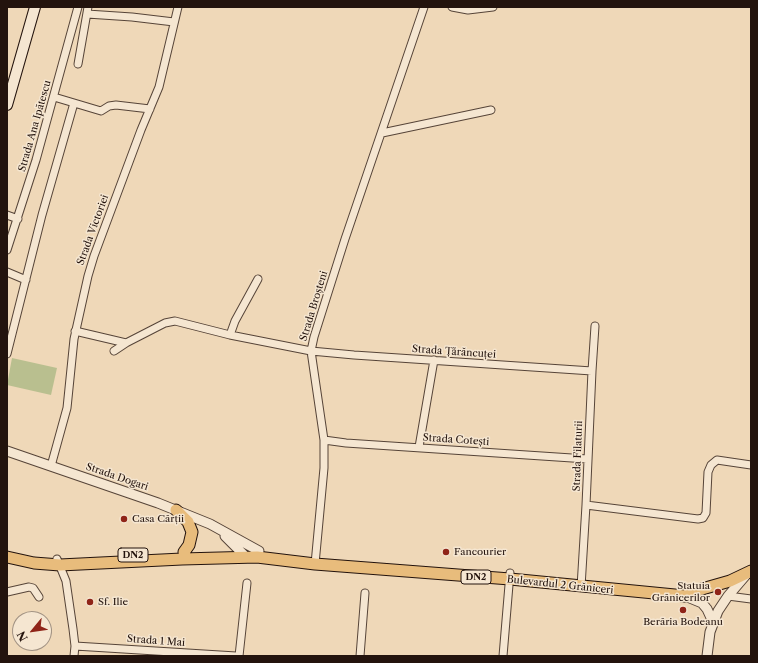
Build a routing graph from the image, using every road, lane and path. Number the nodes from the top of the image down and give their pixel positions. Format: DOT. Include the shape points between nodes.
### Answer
graph roads {
  1 [pos="35,7"];
  2 [pos="78,7"];
  3 [pos="178,7"];
  4 [pos="424,7"];
  5 [pos="452,7"];
  6 [pos="493,7"];
  7 [pos="88,11"];
  8 [pos="174,22"];
  9 [pos="78,64"];
  10 [pos="54,97"];
  11 [pos="74,103"];
  12 [pos="7,105"];
  13 [pos="150,110"];
  14 [pos="491,110"];
  15 [pos="382,133"];
  16 [pos="7,215"];
  17 [pos="18,219"];
  18 [pos="7,250"];
  19 [pos="7,272"];
  20 [pos="258,279"];
  21 [pos="26,280"];
  22 [pos="595,326"];
  23 [pos="75,331"];
  24 [pos="230,335"];
  25 [pos="126,343"];
  26 [pos="114,351"];
  27 [pos="313,351"];
  28 [pos="7,354"];
  29 [pos="434,360"];
  30 [pos="592,371"];
  31 [pos="324,440"];
  32 [pos="420,447"];
  33 [pos="7,451"];
  34 [pos="587,459"];
  35 [pos="751,465"];
  36 [pos="51,466"];
  37 [pos="586,506"];
  38 [pos="176,510"];
  39 [pos="218,530"];
  40 [pos="7,551"];
  41 [pos="184,552"];
  42 [pos="250,554"];
  43 [pos="7,557"];
  44 [pos="316,561"];
  45 [pos="58,562"];
  46 [pos="749,572"];
  47 [pos="510,576"];
  48 [pos="247,582"];
  49 [pos="581,584"];
  50 [pos="7,592"];
  51 [pos="365,593"];
  52 [pos="690,593"];
  53 [pos="728,596"];
  54 [pos="39,597"];
  55 [pos="751,599"];
  56 [pos="713,622"];
  57 [pos="75,646"];
  58 [pos="74,656"];
  59 [pos="237,656"];
  60 [pos="360,656"];
  61 [pos="503,656"];
  62 [pos="707,656"];
  1 -- 12 [label="main road"];
  2 -- 10 [label="street, Strada Ana Ipătescu"];
  3 -- 8 [label="street, Strada Victoriei"];
  4 -- 15 [label="street, Strada Broșteni"];
  5 -- 6 [label="street" via="468,10"];
  7 -- 8 [label="street"];
  7 -- 9 [label="street"];
  8 -- 13 [label="street, Strada Victoriei" via="159,87"];
  10 -- 11 [label="street"];
  10 -- 17 [label="street, Strada Ana Ipătescu"];
  11 -- 13 [label="street" via="101,111 116,105"];
  11 -- 21 [label="street"];
  13 -- 23 [label="street, Strada Victoriei" via="94,256"];
  14 -- 15 [label="street"];
  15 -- 27 [label="street, Strada Broșteni" via="345,239 314,337"];
  16 -- 17 [label="street"];
  17 -- 18 [label="street, Strada Ana Ipătescu"];
  19 -- 21 [label="street"];
  20 -- 24 [label="street"];
  21 -- 28 [label="street"];
  22 -- 30 [label="street, Strada Filaturii"];
  23 -- 25 [label="street"];
  23 -- 36 [label="street, Strada Victoriei" via="67,408"];
  24 -- 25 [label="street, Strada Țărăncuței" via="175,321 165,323"];
  24 -- 27 [label="street, Strada Țărăncuței"];
  25 -- 26 [label="street, Strada Țărăncuței"];
  27 -- 29 [label="street, Strada Țărăncuței"];
  27 -- 31 [label="street, Strada Broșteni"];
  29 -- 30 [label="street, Strada Țărăncuței"];
  29 -- 32 [label="street"];
  30 -- 34 [label="street, Strada Filaturii"];
  31 -- 32 [label="street, Strada Cotești"];
  31 -- 44 [label="street, Strada Broșteni"];
  32 -- 34 [label="street, Strada Cotești"];
  33 -- 36 [label="street, Strada Dogari"];
  34 -- 37 [label="street, Strada Filaturii"];
  35 -- 37 [label="street" via="717,460 711,465 708,472 706,513 703,518"];
  36 -- 38 [label="street, Strada Dogari"];
  37 -- 49 [label="street, Strada Filaturii"];
  38 -- 39 [label="street, Strada Dogari"];
  38 -- 41 [label="main road" via="188,522 192,532 189,545"];
  39 -- 42 [label="street, Strada Dogari"];
  39 -- 42 [label="street, Strada Dogari"];
  40 -- 45 [label="main road, DN2"];
  41 -- 42 [label="main road, DN2"];
  41 -- 45 [label="main road, DN2"];
  42 -- 44 [label="main road, Bulevardul 2 Grăniceri / DN2"];
  42 -- 45 [label="main road, DN2"];
  43 -- 45 [label="main road, DN2" via="34,562"];
  44 -- 47 [label="main road, Bulevardul 2 Grăniceri / DN2"];
  45 -- 57 [label="street" via="66,581"];
  46 -- 52 [label="main road, Bulevardul 2 Grăniceri / DN2" via="716,586"];
  46 -- 53 [label="street"];
  47 -- 49 [label="main road, Bulevardul 2 Grăniceri / DN2"];
  47 -- 61 [label="street"];
  48 -- 59 [label="street"];
  49 -- 52 [label="main road, Bulevardul 2 Grăniceri / DN2" via="685,588"];
  50 -- 54 [label="street" via="29,587 33,588"];
  51 -- 60 [label="street"];
  52 -- 56 [label="street" via="702,603"];
  53 -- 55 [label="street"];
  53 -- 56 [label="street"];
  56 -- 62 [label="street"];
  57 -- 58 [label="street"];
  57 -- 59 [label="street, Strada 1 Mai"];
}
